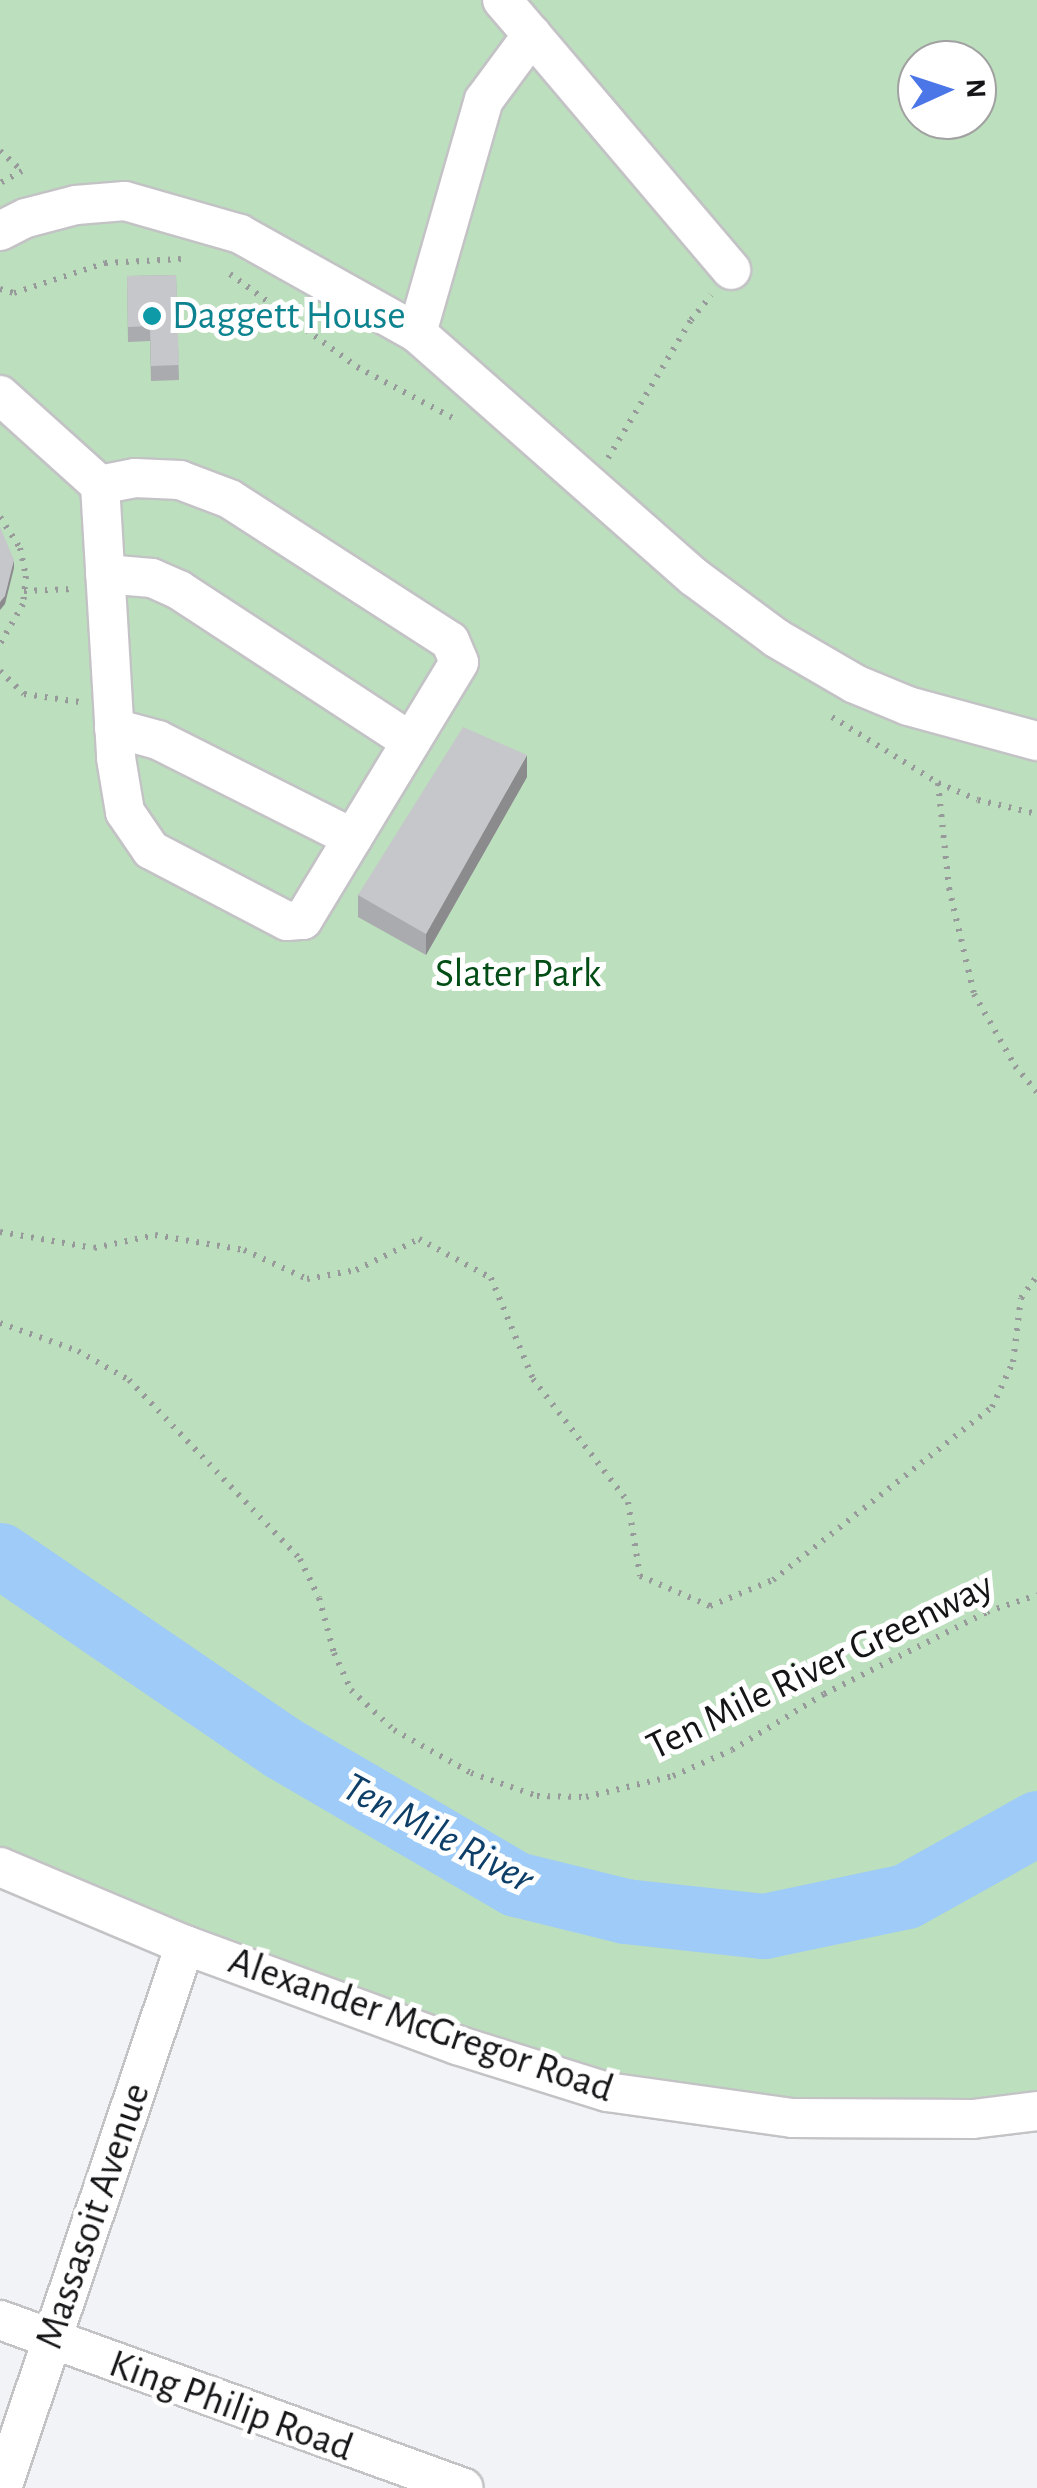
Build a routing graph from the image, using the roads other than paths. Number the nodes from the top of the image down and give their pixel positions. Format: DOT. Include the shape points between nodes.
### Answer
graph roads {
  1 [pos="502,0"];
  2 [pos="532,35"];
  3 [pos="0,231"];
  4 [pos="731,270"];
  5 [pos="417,333"];
  6 [pos="0,395"];
  7 [pos="100,485"];
  8 [pos="106,574"];
  9 [pos="113,715"];
  10 [pos="1037,741"];
  11 [pos="411,742"];
  12 [pos="353,838"];
  13 [pos="0,1866"];
  14 [pos="185,1945"];
  15 [pos="1037,2111"];
  16 [pos="0,2320"];
  17 [pos="50,2340"];
  18 [pos="2,2488"];
  19 [pos="464,2488"];
  1 -- 2 [label="street"];
  2 -- 4 [label="street"];
  2 -- 5 [label="street" via="484,100"];
  3 -- 5 [label="street" via="76,205 125,201 240,234"];
  5 -- 10 [label="street" via="694,578 776,638 854,684 908,706"];
  6 -- 7 [label="street"];
  7 -- 8 [label="street"];
  7 -- 11 [label="street" via="180,480 230,499 450,641 460,662"];
  8 -- 9 [label="street"];
  8 -- 11 [label="street" via="152,578 179,590"];
  9 -- 12 [label="street"];
  9 -- 12 [label="street" via="125,812 150,850 287,921 304,920"];
  11 -- 12 [label="street"];
  13 -- 14 [label="street, Alexander McGregor Road"];
  14 -- 15 [label="street, Alexander McGregor Road" via="607,2092 792,2118 973,2119"];
  14 -- 17 [label="street, Massasoit Avenue"];
  16 -- 17 [label="street, King Philip Road"];
  17 -- 18 [label="street, Massasoit Avenue"];
  17 -- 19 [label="street, King Philip Road"];
}
